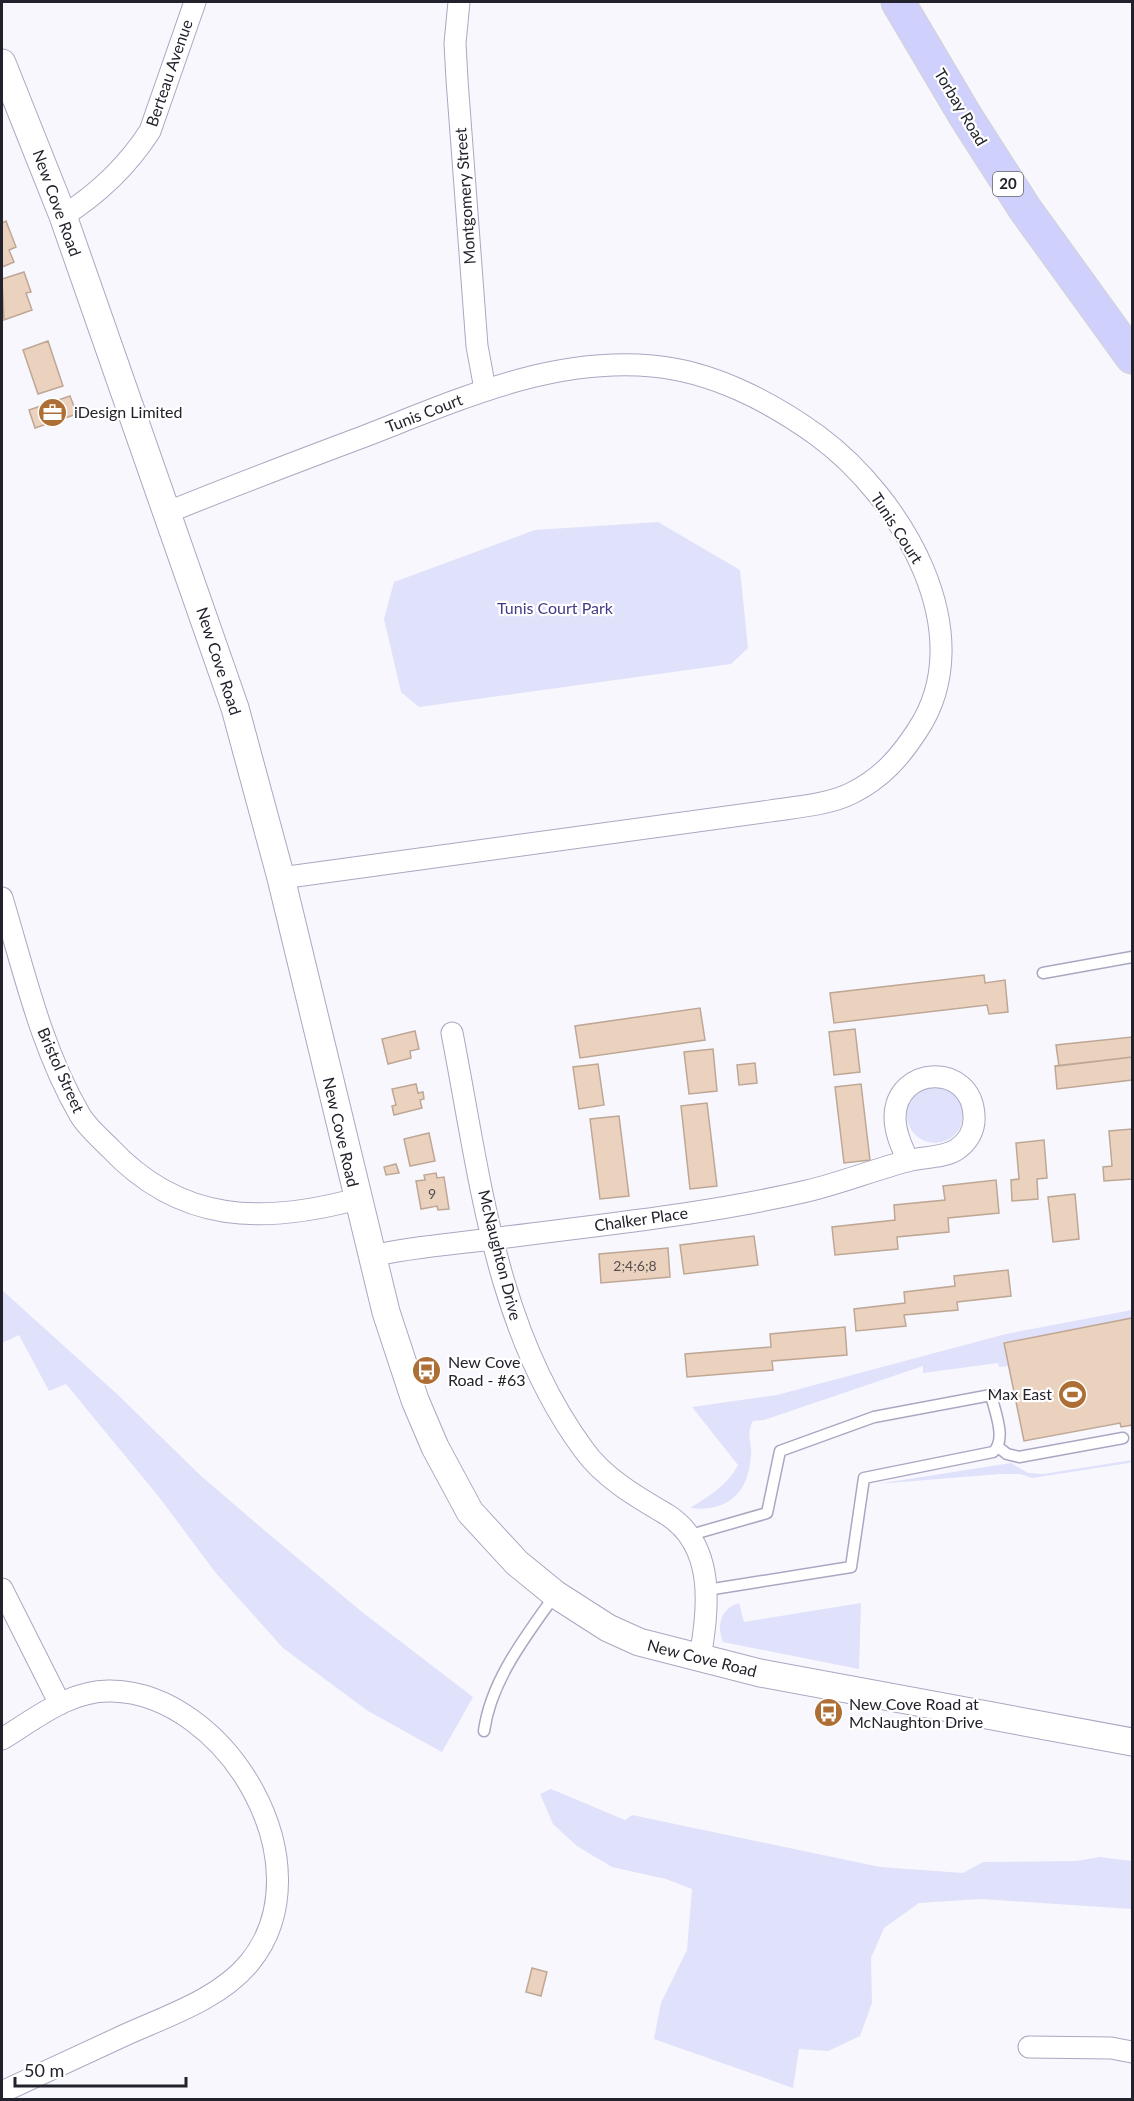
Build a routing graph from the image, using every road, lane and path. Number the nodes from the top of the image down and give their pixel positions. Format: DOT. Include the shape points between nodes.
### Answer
graph roads {
  1 [pos="195,2"];
  2 [pos="459,2"];
  3 [pos="898,2"];
  4 [pos="2,63"];
  5 [pos="63,216"];
  6 [pos="1132,357"];
  7 [pos="485,389"];
  8 [pos="166,513"];
  9 [pos="281,878"];
  10 [pos="2,898"];
  11 [pos="1132,957"];
  12 [pos="1043,973"];
  13 [pos="452,1034"];
  14 [pos="908,1161"];
  15 [pos="357,1199"];
  16 [pos="493,1239"];
  17 [pos="371,1256"];
  18 [pos="1123,1438"];
  19 [pos="998,1447"];
  20 [pos="687,1536"];
  21 [pos="2,1589"];
  22 [pos="707,1590"];
  23 [pos="555,1594"];
  24 [pos="700,1659"];
  25 [pos="60,1704"];
  26 [pos="484,1731"];
  27 [pos="2,1739"];
  28 [pos="1132,1742"];
  29 [pos="1029,2047"];
  30 [pos="1132,2052"];
  31 [pos="2,2092"];
  1 -- 5 [label="street, Berteau Avenue" via="150,131 110,179"];
  2 -- 7 [label="street, Montgomery Street" via="455,43 458,103 477,346"];
  3 -- 6 [label="main road, Torbay Road / 20" via="1025,209"];
  4 -- 5 [label="street, New Cove Road"];
  5 -- 8 [label="street, New Cove Road"];
  7 -- 8 [label="street, Tunis Court"];
  7 -- 9 [label="street, Tunis Court" via="545,372 600,365 652,366 697,374 781,410 856,470 913,548 929,581 939,619 941,674 935,698 904,751 884,774 850,794 813,804"];
  8 -- 9 [label="street, New Cove Road" via="235,708"];
  9 -- 15 [label="street, New Cove Road"];
  10 -- 15 [label="street, Bristol Street" via="58,1073 81,1117 124,1164 170,1193 235,1214 294,1214"];
  11 -- 12 [label="lane"];
  13 -- 16 [label="street, McNaughton Drive"];
  14 -- 16 [label="street, Chalker Place" via="829,1186 754,1203"];
  15 -- 17 [label="street, New Cove Road"];
  16 -- 17 [label="street, Chalker Place"];
  16 -- 20 [label="street, McNaughton Drive" via="516,1320 556,1411 586,1453 640,1500 668,1516"];
  17 -- 23 [label="street, New Cove Road" via="415,1400 454,1485 470,1512 495,1540"];
  18 -- 19 [label="lane" via="1019,1457"];
  19 -- 20 [label="lane" via="991,1395 873,1417 780,1451 767,1513"];
  19 -- 22 [label="lane" via="993,1452 864,1479 851,1567"];
  20 -- 22 [label="street, McNaughton Drive" via="702,1561"];
  21 -- 25 [label="street"];
  22 -- 24 [label="street, McNaughton Drive"];
  23 -- 24 [label="street, New Cove Road" via="629,1637"];
  23 -- 26 [label="lane" via="499,1679 489,1702"];
  24 -- 28 [label="street, New Cove Road"];
  25 -- 27 [label="street"];
  25 -- 31 [label="street" via="83,1694 110,1690 143,1693 204,1731 230,1758 267,1817 278,1870 277,1901 263,1943 248,1964 221,1986 184,2010"];
  29 -- 30 [label="street"];
}
